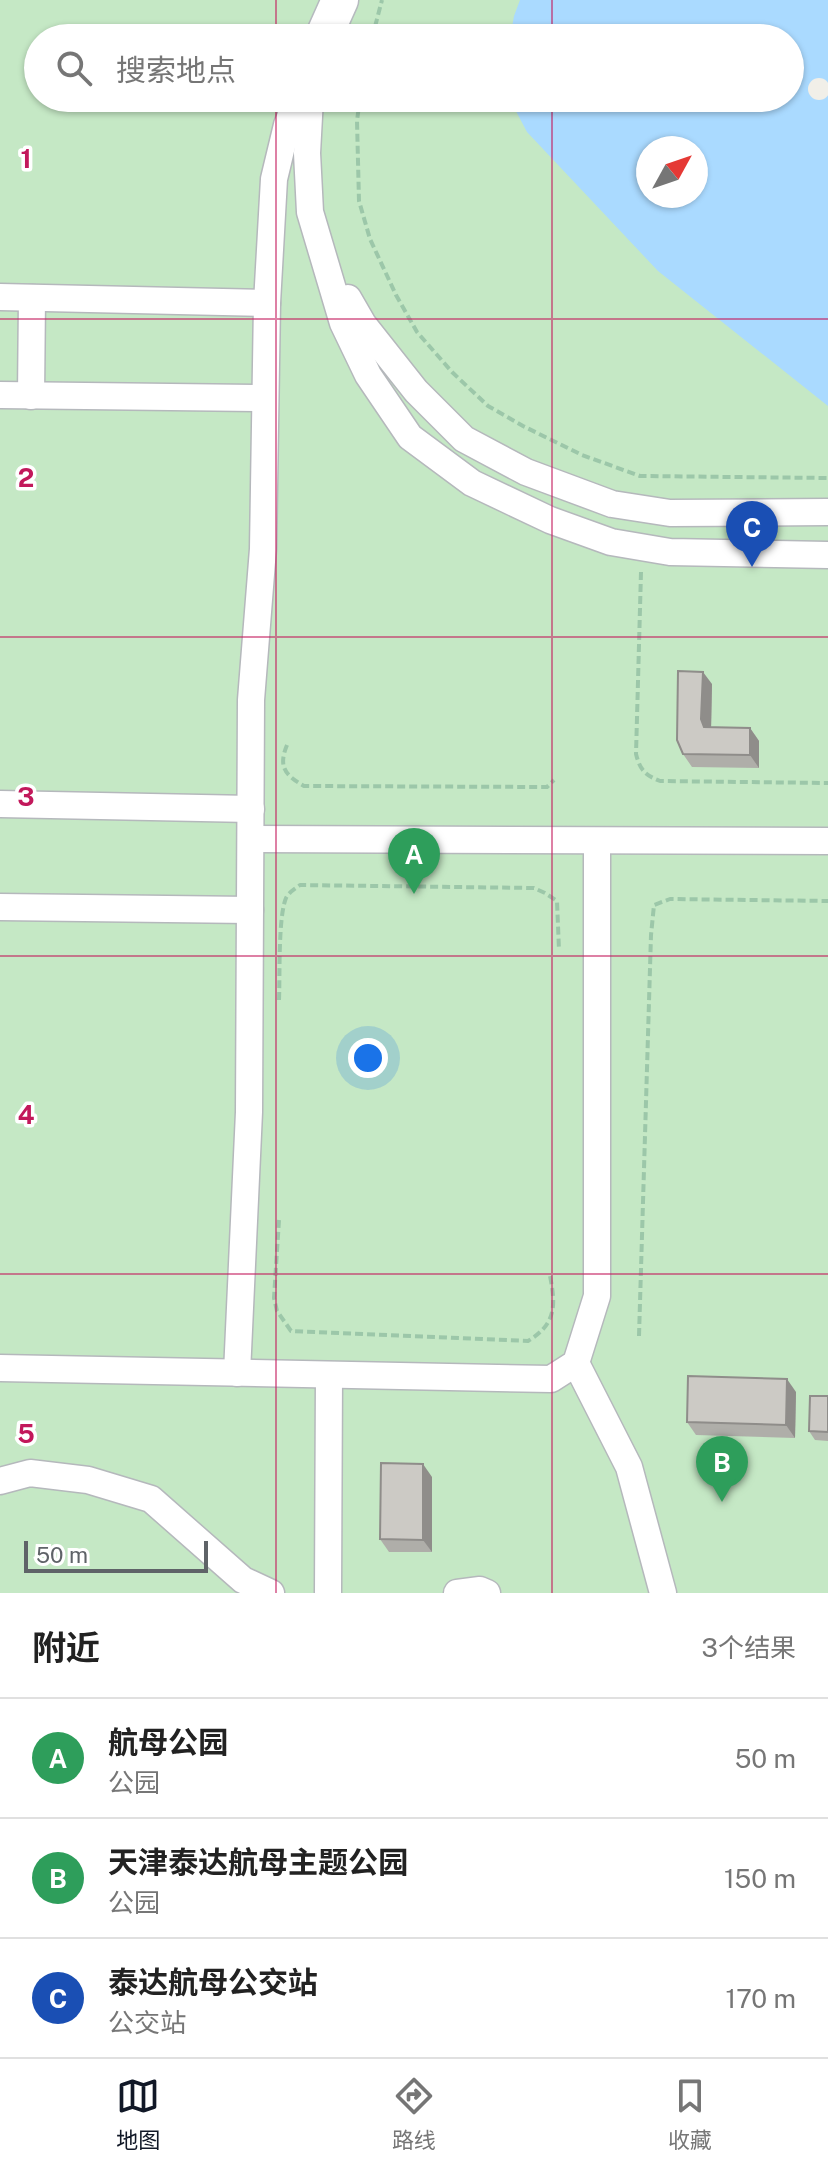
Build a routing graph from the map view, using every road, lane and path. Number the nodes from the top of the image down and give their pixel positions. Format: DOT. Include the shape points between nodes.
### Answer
graph roads {
  1 [pos="340,0"];
  2 [pos="382,0"];
  3 [pos="329,24"];
  4 [pos="376,24"];
  5 [pos="292,112"];
  6 [pos="309,112"];
  7 [pos="358,112"];
  8 [pos="325,261"];
  9 [pos="0,297"];
  10 [pos="32,298"];
  11 [pos="267,303"];
  12 [pos="0,395"];
  13 [pos="31,396"];
  14 [pos="265,398"];
  15 [pos="828,478"];
  16 [pos="828,512"];
  17 [pos="828,555"];
  18 [pos="641,568"];
  19 [pos="287,745"];
  20 [pos="554,780"];
  21 [pos="828,783"];
  22 [pos="0,804"];
  23 [pos="251,809"];
  24 [pos="251,839"];
  25 [pos="597,841"];
  26 [pos="828,841"];
  27 [pos="828,901"];
  28 [pos="0,907"];
  29 [pos="250,910"];
  30 [pos="559,950"];
  31 [pos="279,1000"];
  32 [pos="279,1220"];
  33 [pos="550,1276"];
  34 [pos="639,1336"];
  35 [pos="576,1363"];
  36 [pos="0,1368"];
  37 [pos="237,1373"];
  38 [pos="329,1375"];
  39 [pos="0,1481"];
  40 [pos="271,1593"];
  41 [pos="328,1593"];
  42 [pos="457,1593"];
  43 [pos="487,1593"];
  44 [pos="663,1593"];
  1 -- 3 [label="main road"];
  2 -- 4 [label="path"];
  5 -- 11 [label="street" via="274,179"];
  6 -- 8 [label="street" via="310,212"];
  7 -- 15 [label="path" via="359,201 370,239 417,332 488,406 582,455 640,476"];
  8 -- 16 [label="street" via="363,324 416,391 464,439 526,472 612,504 670,513"];
  8 -- 17 [label="street" via="343,323 368,375 410,437 472,483 550,520 636,548"];
  9 -- 10 [label="street"];
  10 -- 11 [label="street"];
  10 -- 13 [label="street"];
  11 -- 14 [label="street"];
  12 -- 13 [label="street"];
  13 -- 14 [label="street"];
  14 -- 23 [label="street"];
  18 -- 21 [label="path" via="636,754 640,768 660,781"];
  19 -- 20 [label="path" via="282,758 286,771 304,786 547,787"];
  22 -- 23 [label="street"];
  23 -- 24 [label="street"];
  24 -- 25 [label="street"];
  24 -- 29 [label="street"];
  25 -- 26 [label="street"];
  25 -- 35 [label="street" via="597,1296"];
  27 -- 34 [label="path" via="670,899 654,905"];
  28 -- 29 [label="street"];
  29 -- 37 [label="street" via="249,1112"];
  30 -- 31 [label="path" via="557,901 534,888 300,885 286,898 282,914"];
  32 -- 33 [label="path" via="274,1298 291,1331 528,1341 546,1328 553,1313"];
  35 -- 38 [label="street" via="551,1379"];
  35 -- 44 [label="street" via="629,1467"];
  36 -- 37 [label="street"];
  37 -- 38 [label="street"];
  38 -- 41 [label="street"];
  39 -- 40 [label="street" via="30,1473 88,1480 151,1499 243,1580"];
  42 -- 43 [label="street"];
}
